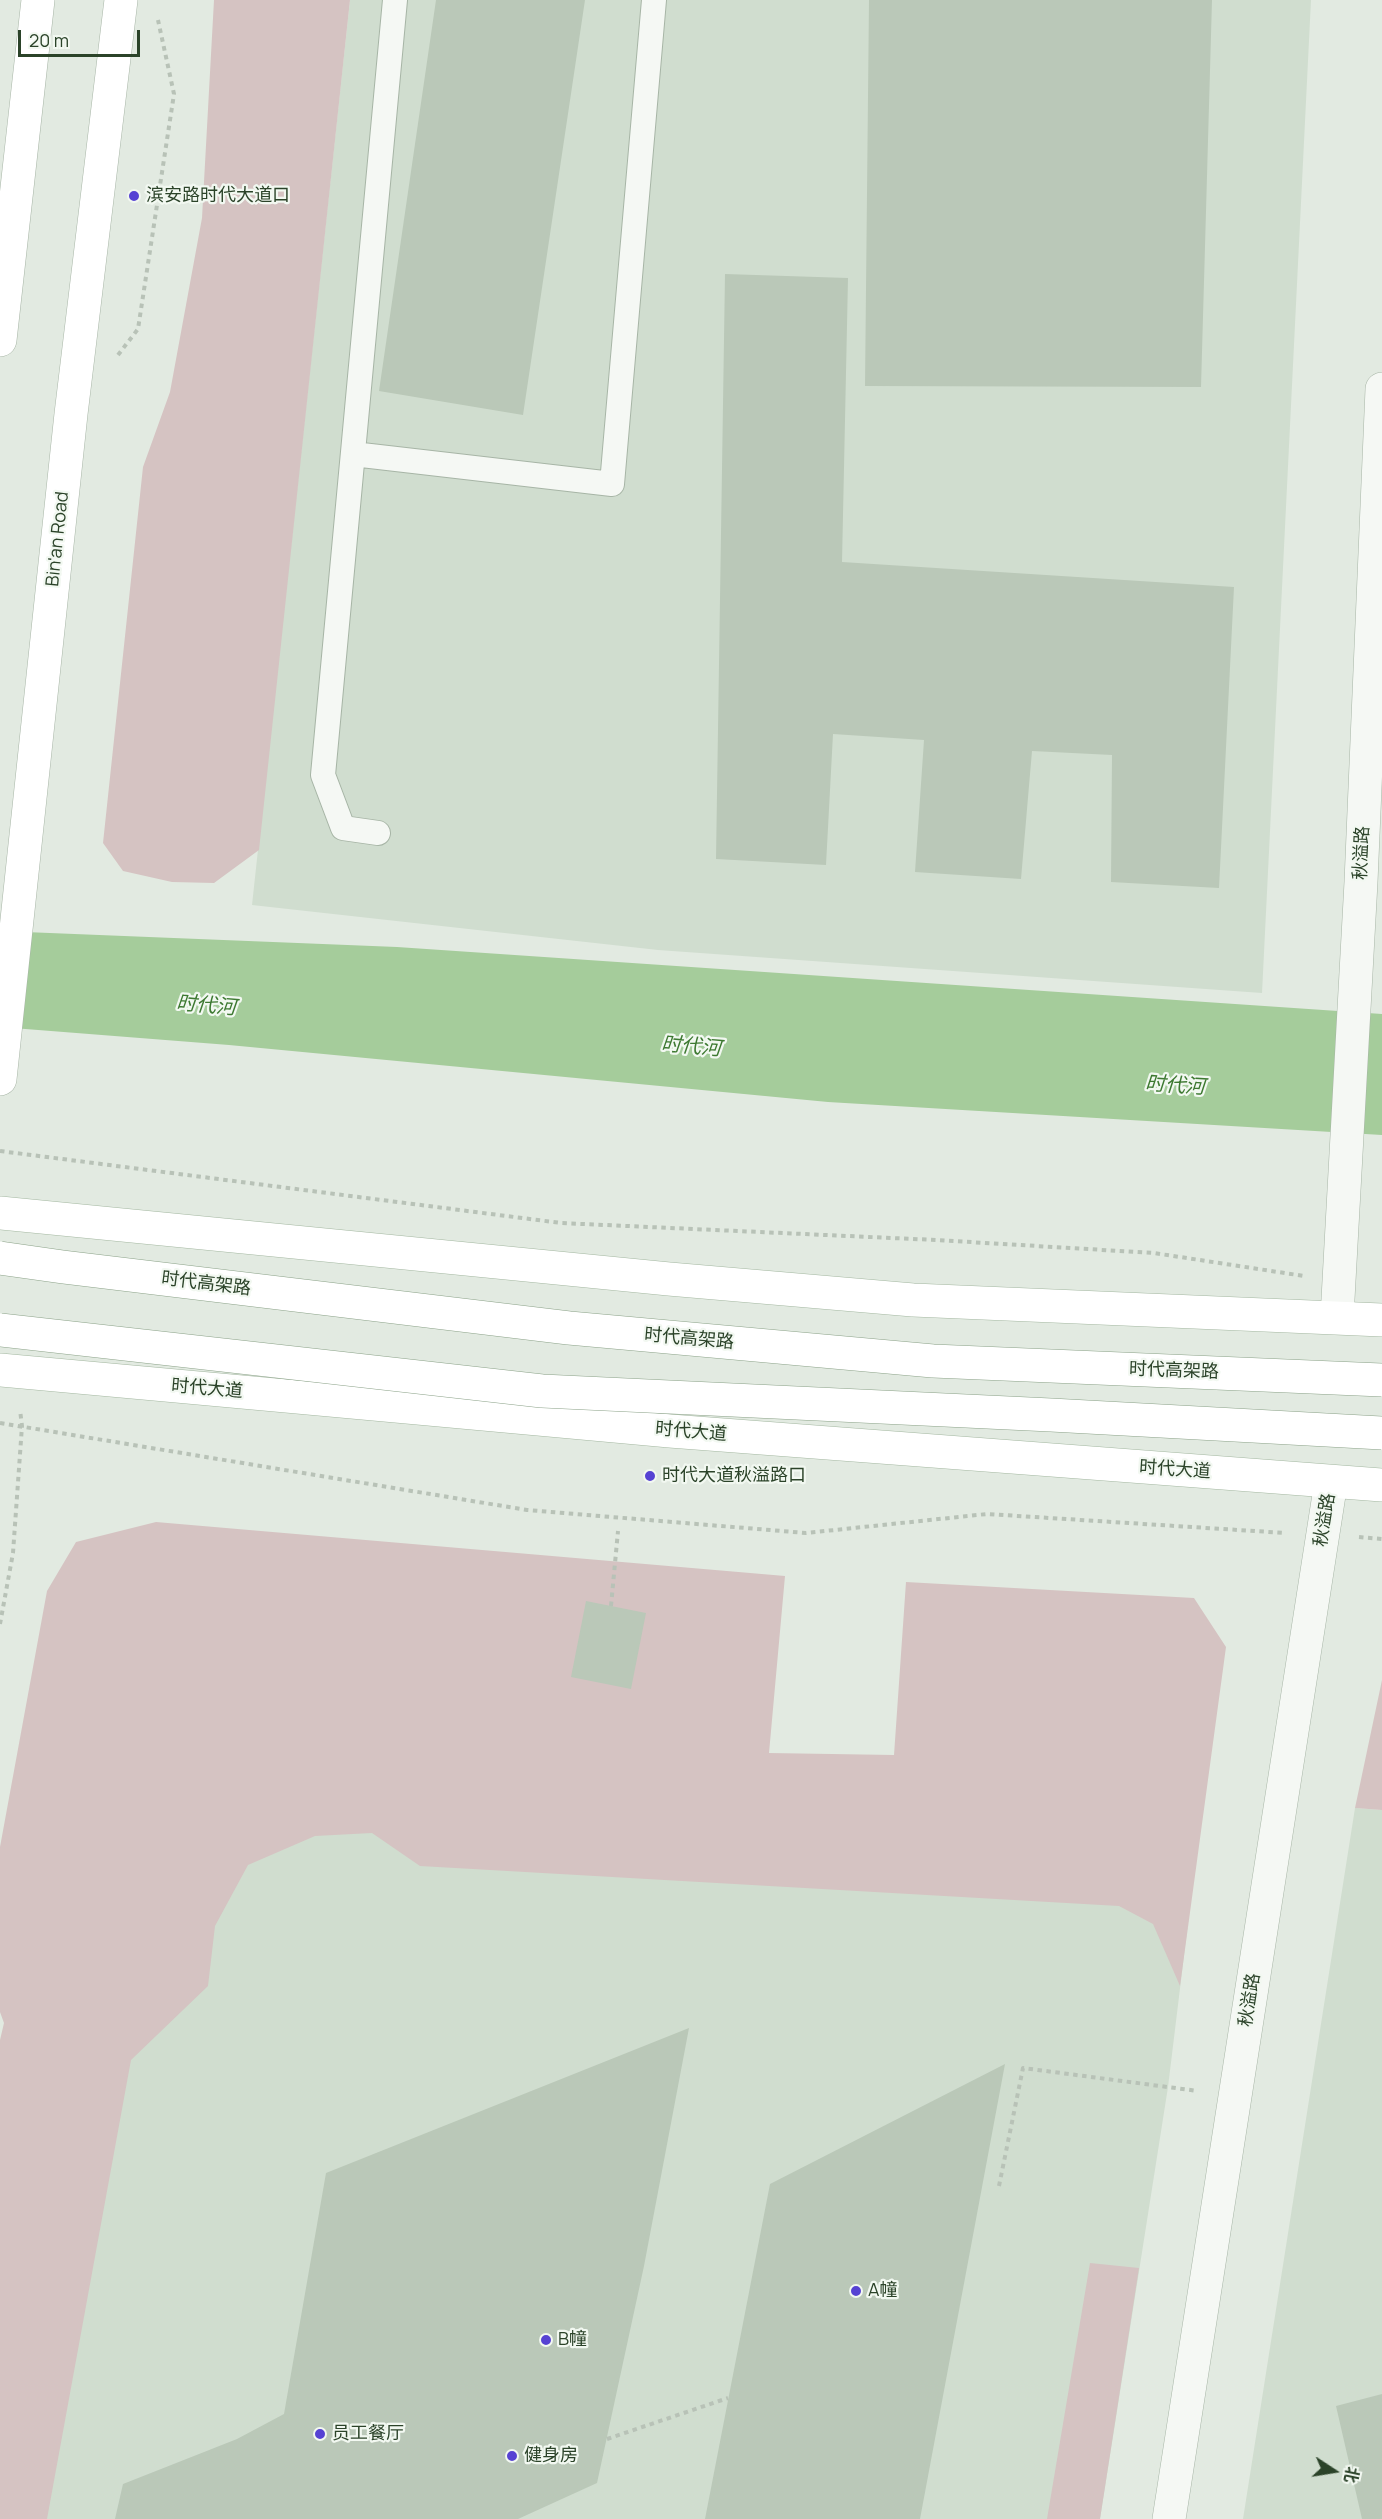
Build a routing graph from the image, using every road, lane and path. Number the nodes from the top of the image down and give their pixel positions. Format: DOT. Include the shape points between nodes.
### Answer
graph roads {
  1 [pos="38,0"];
  2 [pos="121,0"];
  3 [pos="395,0"];
  4 [pos="654,0"];
  5 [pos="156,12"];
  6 [pos="0,340"];
  7 [pos="111,363"];
  8 [pos="1382,389"];
  9 [pos="353,454"];
  10 [pos="378,833"];
  11 [pos="0,1079"];
  12 [pos="0,1151"];
  13 [pos="0,1213"];
  14 [pos="0,1258"];
  15 [pos="1338,1281"];
  16 [pos="1337,1317"];
  17 [pos="1382,1320"];
  18 [pos="0,1330"];
  19 [pos="8,1371"];
  20 [pos="1382,1380"];
  21 [pos="0,1423"];
  22 [pos="22,1426"];
  23 [pos="1382,1433"];
  24 [pos="1331,1482"];
  25 [pos="1382,1485"];
  26 [pos="618,1531"];
  27 [pos="1323,1535"];
  28 [pos="1382,1539"];
  29 [pos="610,1606"];
  30 [pos="0,1624"];
  31 [pos="1235,2095"];
  32 [pos="999,2186"];
  33 [pos="728,2398"];
  34 [pos="607,2439"];
  35 [pos="1169,2519"];
  1 -- 6 [label="main road"];
  2 -- 11 [label="main road, Bin'an Road" via="71,414"];
  3 -- 9 [label="lane"];
  4 -- 9 [label="lane" via="612,484"];
  5 -- 7 [label="path" via="174,94 138,329"];
  8 -- 15 [label="street, 秋溢路" via="1361,882"];
  9 -- 10 [label="lane" via="322,775 343,828"];
  12 -- 15 [label="path" via="561,1223 1154,1253"];
  13 -- 16 [label="main road" via="913,1300"];
  14 -- 20 [label="main road, 时代高架路, bridge" via="569,1328 933,1361"];
  15 -- 16 [label="street, 秋溢路"];
  16 -- 17 [label="main road"];
  18 -- 23 [label="main road, bridge" via="542,1391"];
  19 -- 22 [label="path"];
  19 -- 24 [label="main road, 时代大道" via="670,1431"];
  21 -- 22 [label="path"];
  22 -- 27 [label="path" via="527,1510 794,1532 987,1514"];
  22 -- 30 [label="path" via="13,1553"];
  24 -- 25 [label="main road, 时代大道"];
  24 -- 27 [label="street, 秋溢路"];
  26 -- 29 [label="path"];
  27 -- 28 [label="path"];
  27 -- 31 [label="street, 秋溢路"];
  31 -- 32 [label="path" via="1023,2068"];
  31 -- 35 [label="street, 秋溢路"];
  33 -- 34 [label="path"];
}
